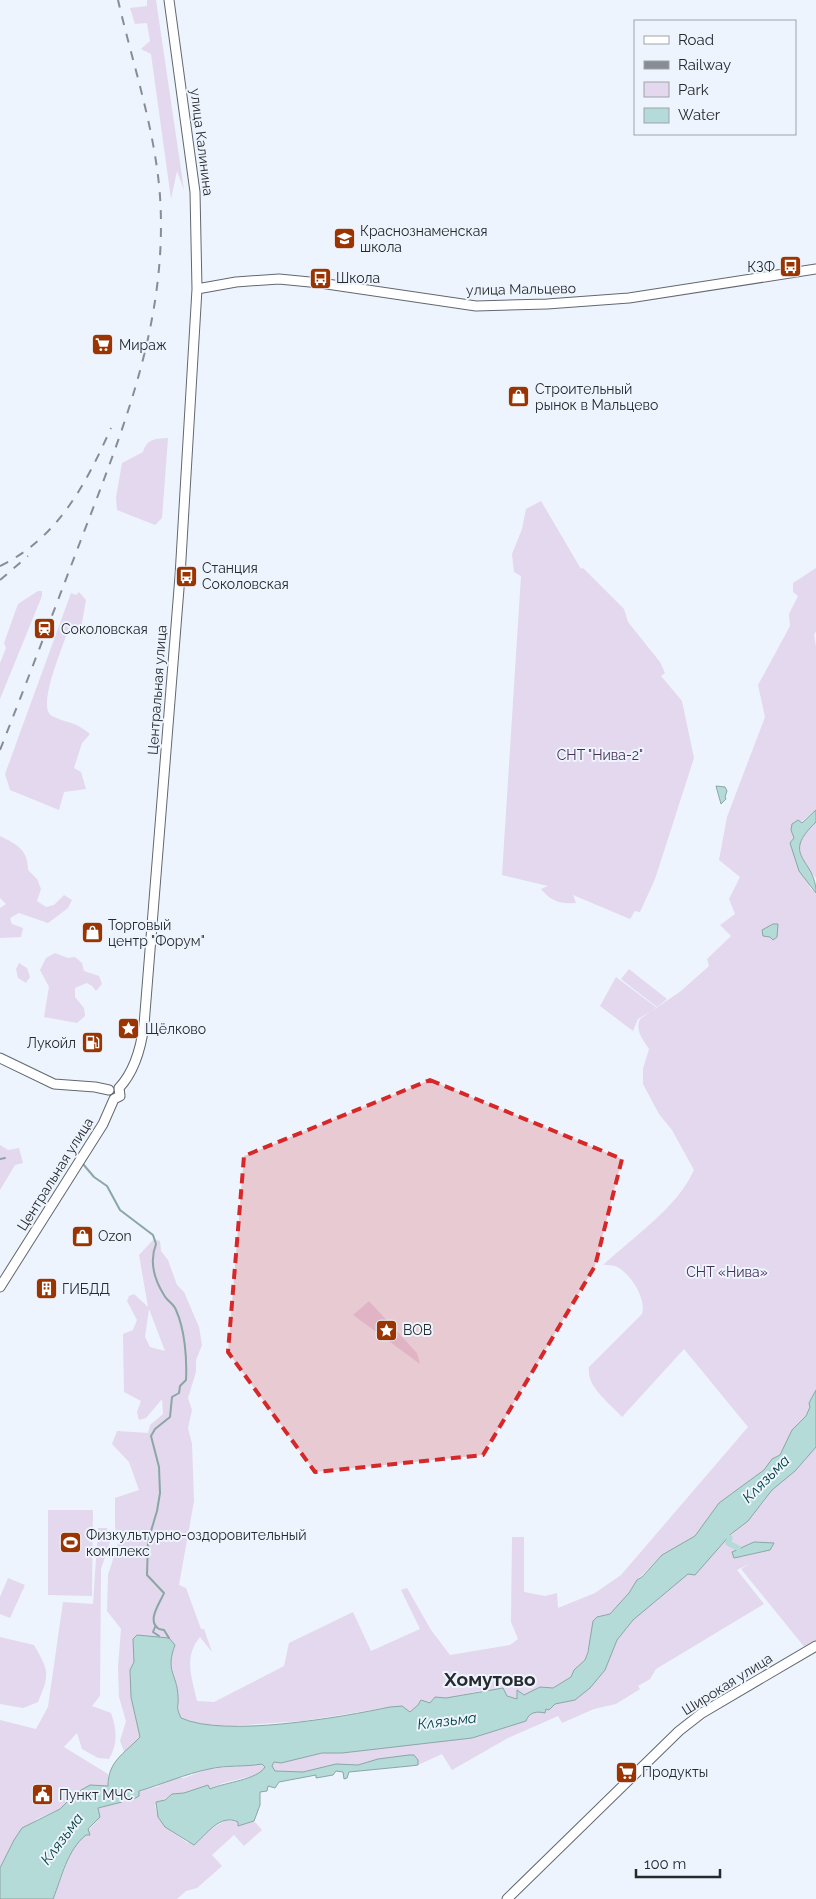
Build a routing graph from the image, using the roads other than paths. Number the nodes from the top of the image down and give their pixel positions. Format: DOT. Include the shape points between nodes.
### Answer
graph roads {
  1 [pos="169,0"];
  2 [pos="816,269"];
  3 [pos="197,289"];
  4 [pos="0,1058"];
  5 [pos="119,1088"];
  6 [pos="109,1090"];
  7 [pos="114,1099"];
  8 [pos="0,1288"];
  9 [pos="816,1646"];
  10 [pos="507,1899"];
  1 -- 3 [label="main road, улица Калинина" via="195,192"];
  2 -- 3 [label="main road, улица Мальцево" via="629,298 546,304 476,306 282,280 253,280"];
  3 -- 5 [label="main road, Центральная улица" via="180,584 145,1018 138,1056"];
  4 -- 6 [label="main road" via="54,1084"];
  5 -- 6 [label="main road"];
  5 -- 7 [label="main road, Центральная улица" via="120,1096"];
  6 -- 7 [label="main road"];
  7 -- 8 [label="main road, Центральная улица" via="103,1124"];
  9 -- 10 [label="main road, Широкая улица" via="679,1731"];
}
